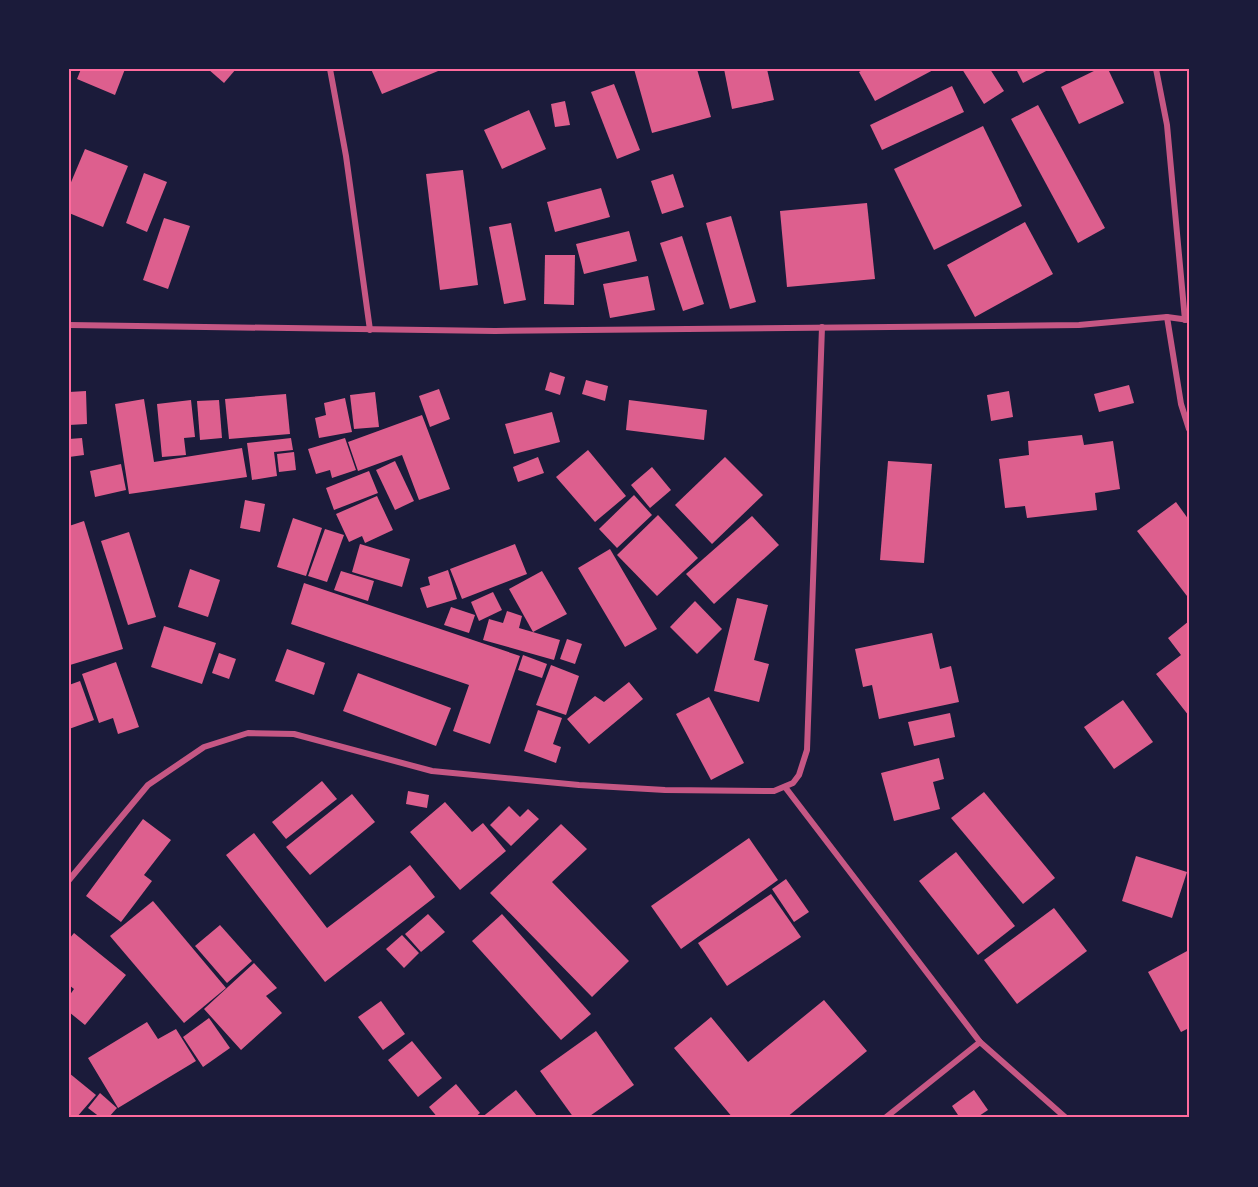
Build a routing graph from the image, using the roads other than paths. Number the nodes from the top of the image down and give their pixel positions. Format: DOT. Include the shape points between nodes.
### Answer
graph roads {
  1 [pos="330,69"];
  2 [pos="1156,69"];
  3 [pos="1167,317"];
  4 [pos="1187,320"];
  5 [pos="69,325"];
  6 [pos="822,327"];
  7 [pos="370,330"];
  8 [pos="1189,429"];
  9 [pos="784,787"];
  10 [pos="69,880"];
  11 [pos="980,1042"];
  12 [pos="885,1118"];
  13 [pos="1066,1118"];
  1 -- 7 [label="street"];
  2 -- 4 [label="street" via="1167,126"];
  3 -- 4 [label="street"];
  3 -- 6 [label="street" via="1078,325"];
  3 -- 8 [label="street" via="1181,404"];
  5 -- 7 [label="street"];
  6 -- 7 [label="street"];
  6 -- 9 [label="street" via="807,750 799,775"];
  9 -- 10 [label="street" via="774,791 665,790 432,771 294,734 248,733 204,747 148,785"];
  9 -- 11 [label="street"];
  11 -- 12 [label="street"];
  11 -- 13 [label="street"];
}
